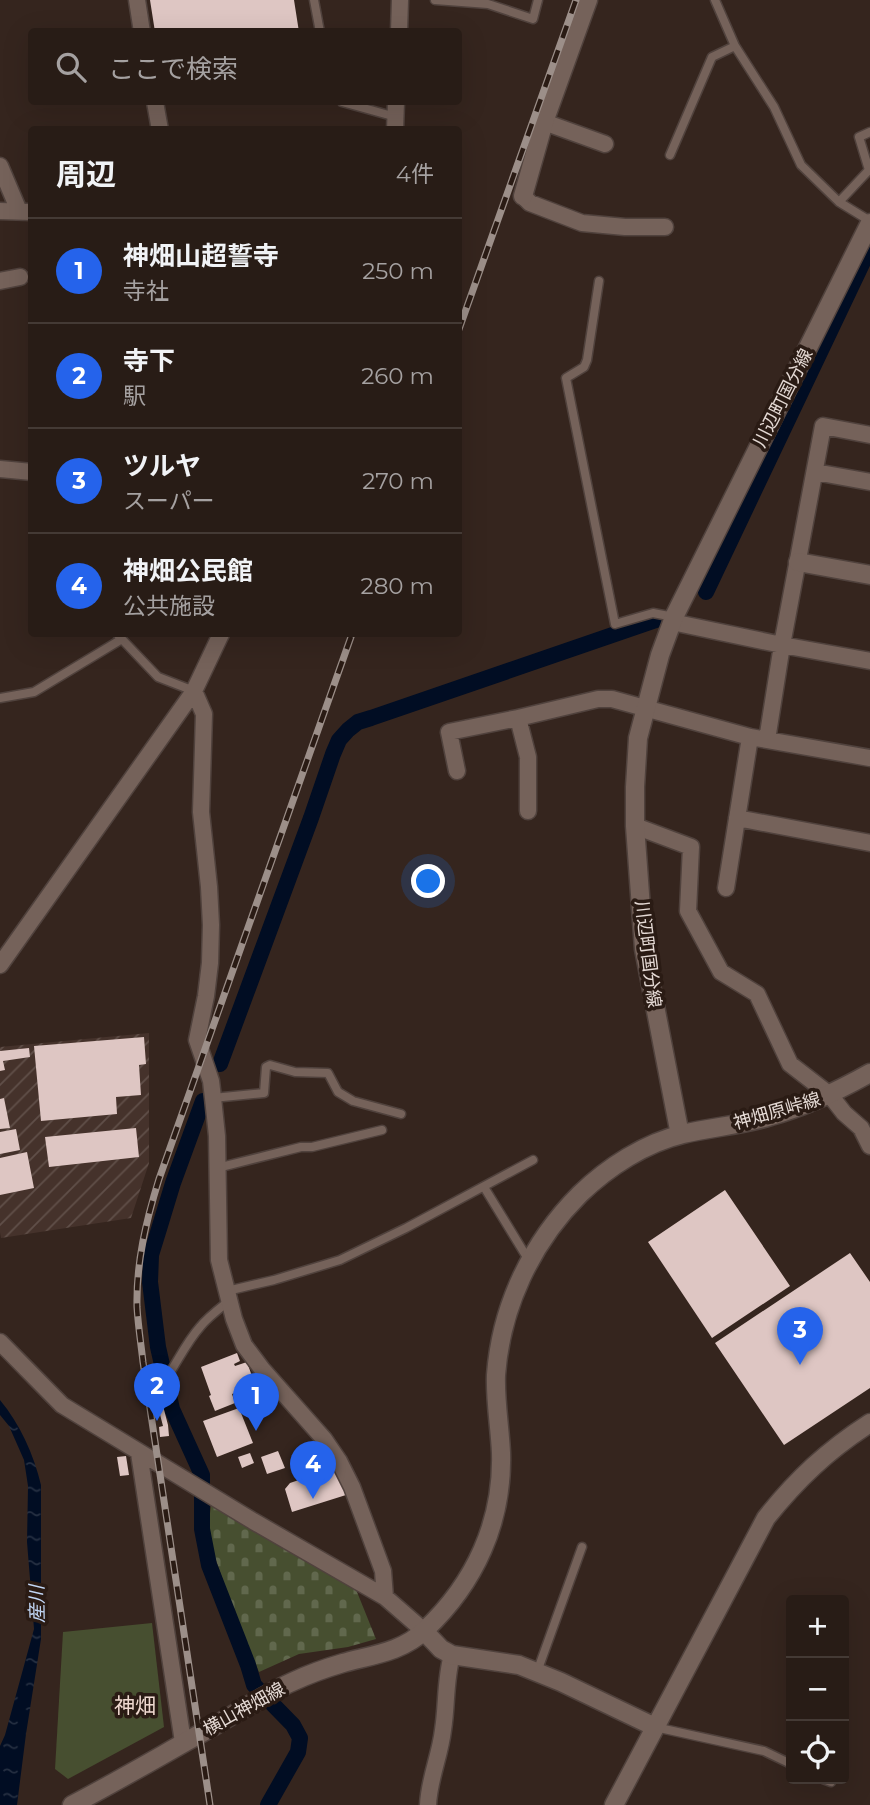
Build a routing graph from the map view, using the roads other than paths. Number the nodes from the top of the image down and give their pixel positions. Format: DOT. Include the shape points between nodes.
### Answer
graph roads {
  1 [pos="137,0"];
  2 [pos="314,0"];
  3 [pos="400,0"];
  4 [pos="435,0"];
  5 [pos="538,0"];
  6 [pos="588,0"];
  7 [pos="715,0"];
  8 [pos="141,28"];
  9 [pos="319,28"];
  10 [pos="399,28"];
  11 [pos="735,46"];
  12 [pos="156,105"];
  13 [pos="354,105"];
  14 [pos="396,116"];
  15 [pos="544,122"];
  16 [pos="159,126"];
  17 [pos="870,132"];
  18 [pos="605,144"];
  19 [pos="670,155"];
  20 [pos="0,166"];
  21 [pos="523,196"];
  22 [pos="839,202"];
  23 [pos="0,211"];
  24 [pos="25,211"];
  25 [pos="870,222"];
  26 [pos="665,228"];
  27 [pos="20,277"];
  28 [pos="0,281"];
  29 [pos="599,281"];
  30 [pos="870,435"];
  31 [pos="0,469"];
  32 [pos="28,472"];
  33 [pos="815,472"];
  34 [pos="870,482"];
  35 [pos="798,562"];
  36 [pos="870,575"];
  37 [pos="673,619"];
  38 [pos="117,637"];
  39 [pos="120,637"];
  40 [pos="220,637"];
  41 [pos="782,645"];
  42 [pos="870,661"];
  43 [pos="194,691"];
  44 [pos="0,698"];
  45 [pos="645,707"];
  46 [pos="518,718"];
  47 [pos="750,737"];
  48 [pos="767,740"];
  49 [pos="870,758"];
  50 [pos="457,771"];
  51 [pos="527,811"];
  52 [pos="737,818"];
  53 [pos="635,827"];
  54 [pos="870,843"];
  55 [pos="726,888"];
  56 [pos="0,965"];
  57 [pos="870,1073"];
  58 [pos="830,1095"];
  59 [pos="213,1098"];
  60 [pos="401,1114"];
  61 [pos="382,1130"];
  62 [pos="680,1135"];
  63 [pos="870,1146"];
  64 [pos="533,1160"];
  65 [pos="217,1168"];
  66 [pos="484,1187"];
  67 [pos="529,1261"];
  68 [pos="228,1296"];
  69 [pos="0,1342"];
  70 [pos="164,1383"];
  71 [pos="870,1423"];
  72 [pos="139,1452"];
  73 [pos="582,1547"];
  74 [pos="385,1597"];
  75 [pos="424,1632"];
  76 [pos="452,1655"];
  77 [pos="537,1672"];
  78 [pos="654,1727"];
  79 [pos="183,1742"];
  80 [pos="786,1762"];
  81 [pos="72,1805"];
  82 [pos="428,1805"];
  83 [pos="614,1805"];
  1 -- 8 [label="street"];
  2 -- 9 [label="lane"];
  3 -- 10 [label="street"];
  4 -- 5 [label="lane" via="488,4 533,19"];
  6 -- 15 [label="street"];
  7 -- 11 [label="lane"];
  11 -- 19 [label="lane" via="712,57"];
  11 -- 22 [label="lane" via="774,107 801,166"];
  12 -- 16 [label="street"];
  13 -- 14 [label="lane"];
  15 -- 18 [label="street"];
  15 -- 21 [label="street"];
  17 -- 22 [label="lane" via="859,137 869,170"];
  20 -- 24 [label="street"];
  21 -- 26 [label="street" via="582,223"];
  22 -- 25 [label="lane"];
  23 -- 24 [label="street"];
  25 -- 37 [label="street, 川辺町国分線"];
  27 -- 28 [label="street"];
  29 -- 37 [label="lane" via="587,360 566,378 615,624 653,613"];
  30 -- 33 [label="street" via="823,426"];
  31 -- 32 [label="street"];
  33 -- 34 [label="street"];
  33 -- 35 [label="street"];
  35 -- 36 [label="street"];
  35 -- 41 [label="street"];
  37 -- 41 [label="street"];
  37 -- 45 [label="street, 川辺町国分線"];
  38 -- 44 [label="lane" via="34,692"];
  39 -- 43 [label="lane" via="158,677"];
  40 -- 43 [label="street"];
  41 -- 42 [label="street"];
  41 -- 48 [label="street"];
  43 -- 56 [label="street"];
  43 -- 59 [label="street" via="204,714 201,812 211,925 206,996 197,1040"];
  45 -- 46 [label="street" via="598,699"];
  45 -- 47 [label="street"];
  45 -- 53 [label="street, 川辺町国分線" via="638,738"];
  46 -- 50 [label="street" via="449,732"];
  46 -- 51 [label="street" via="528,757"];
  47 -- 48 [label="street"];
  47 -- 52 [label="street"];
  48 -- 49 [label="street"];
  52 -- 54 [label="street"];
  52 -- 55 [label="street"];
  53 -- 58 [label="street" via="691,848 688,911 721,972 757,994 790,1064"];
  53 -- 62 [label="street, 川辺町国分線" via="643,949"];
  57 -- 58 [label="street, 神畑原峠線"];
  58 -- 62 [label="street, 神畑原峠線" via="770,1116"];
  58 -- 63 [label="street" via="861,1128"];
  59 -- 60 [label="lane" via="264,1093 270,1065 295,1072 328,1073 345,1097"];
  59 -- 65 [label="street"];
  61 -- 65 [label="lane"];
  62 -- 67 [label="street" via="636,1153 598,1179 566,1210"];
  64 -- 66 [label="lane"];
  65 -- 68 [label="street" via="219,1261"];
  66 -- 67 [label="lane"];
  66 -- 68 [label="lane" via="340,1260"];
  67 -- 75 [label="street" via="514,1293 498,1360 502,1475 491,1531 469,1577"];
  68 -- 70 [label="lane" via="187,1344"];
  68 -- 74 [label="street" via="252,1356 339,1461 383,1571"];
  69 -- 72 [label="street" via="62,1405"];
  71 -- 78 [label="street" via="819,1460 766,1518"];
  72 -- 74 [label="street"];
  72 -- 79 [label="street"];
  73 -- 77 [label="lane"];
  74 -- 75 [label="street"];
  75 -- 76 [label="street"];
  75 -- 79 [label="street, 横山神畑線" via="388,1652 293,1681"];
  76 -- 77 [label="street"];
  76 -- 82 [label="street" via="446,1674 443,1734"];
  77 -- 78 [label="street"];
  78 -- 80 [label="lane" via="764,1751"];
  78 -- 83 [label="street"];
  79 -- 81 [label="street, 横山神畑線"];
}
